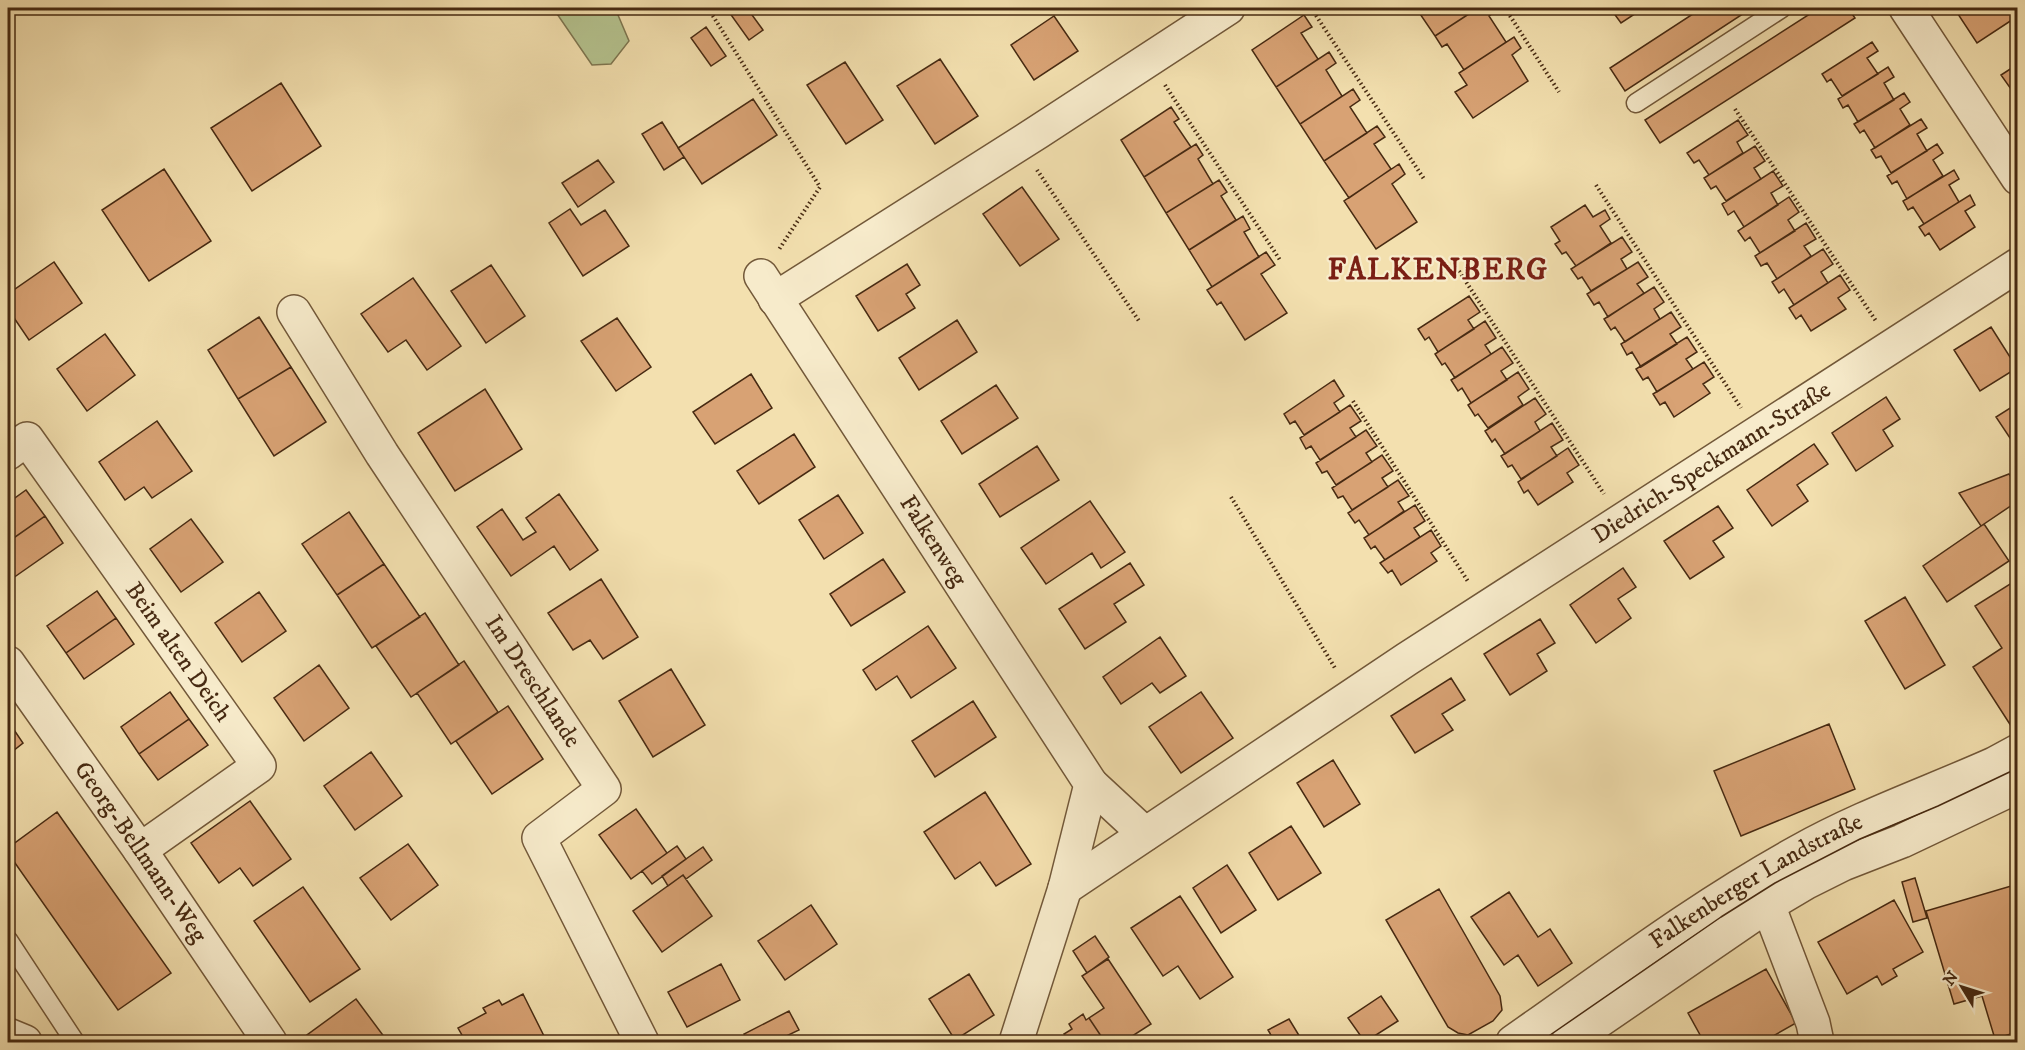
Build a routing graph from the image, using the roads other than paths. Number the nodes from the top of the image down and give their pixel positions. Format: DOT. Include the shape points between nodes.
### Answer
graph roads {
  1 [pos="1228,8"];
  2 [pos="1782,8"];
  3 [pos="1906,8"];
  4 [pos="1636,103"];
  5 [pos="2018,178"];
  6 [pos="2018,265"];
  7 [pos="294,312"];
  8 [pos="8,453"];
  9 [pos="8,663"];
  10 [pos="2018,752"];
  11 [pos="1091,784"];
  12 [pos="2018,786"];
  13 [pos="1145,834"];
  14 [pos="140,850"];
  15 [pos="1065,888"];
  16 [pos="1768,905"];
  17 [pos="8,940"];
  18 [pos="8,1035"];
  19 [pos="26,1042"];
  20 [pos="75,1042"];
  21 [pos="270,1042"];
  22 [pos="642,1042"];
  23 [pos="1016,1042"];
  24 [pos="1513,1042"];
  25 [pos="1568,1042"];
  26 [pos="1817,1042"];
  1 -- 11 [label="street, Falkenweg" via="1029,138 768,288"];
  2 -- 4 [label="lane"];
  3 -- 5 [label="street"];
  6 -- 13 [label="street, Diedrich-Speckmann-Straße" via="1485,608"];
  7 -- 22 [label="street, Im Dreschlande" via="382,454 604,789 539,838"];
  8 -- 14 [label="street, Beim alten Deich" via="27,439 259,766"];
  9 -- 14 [label="street, Georg-Bellmann-Weg"];
  10 -- 24 [label="street, Falkenberger Landstraße" via="1830,836 1774,866"];
  11 -- 13 [label="street, Falkenweg"];
  11 -- 15 [label="street"];
  12 -- 16 [label="street, Falkenberger Landstraße" via="1902,841 1843,864"];
  13 -- 15 [label="street"];
  14 -- 21 [label="street, Georg-Bellmann-Weg"];
  15 -- 23 [label="street"];
  16 -- 25 [label="street, Falkenberger Landstraße"];
  16 -- 26 [label="street"];
  17 -- 20 [label="lane"];
  18 -- 19 [label="street"];
}
